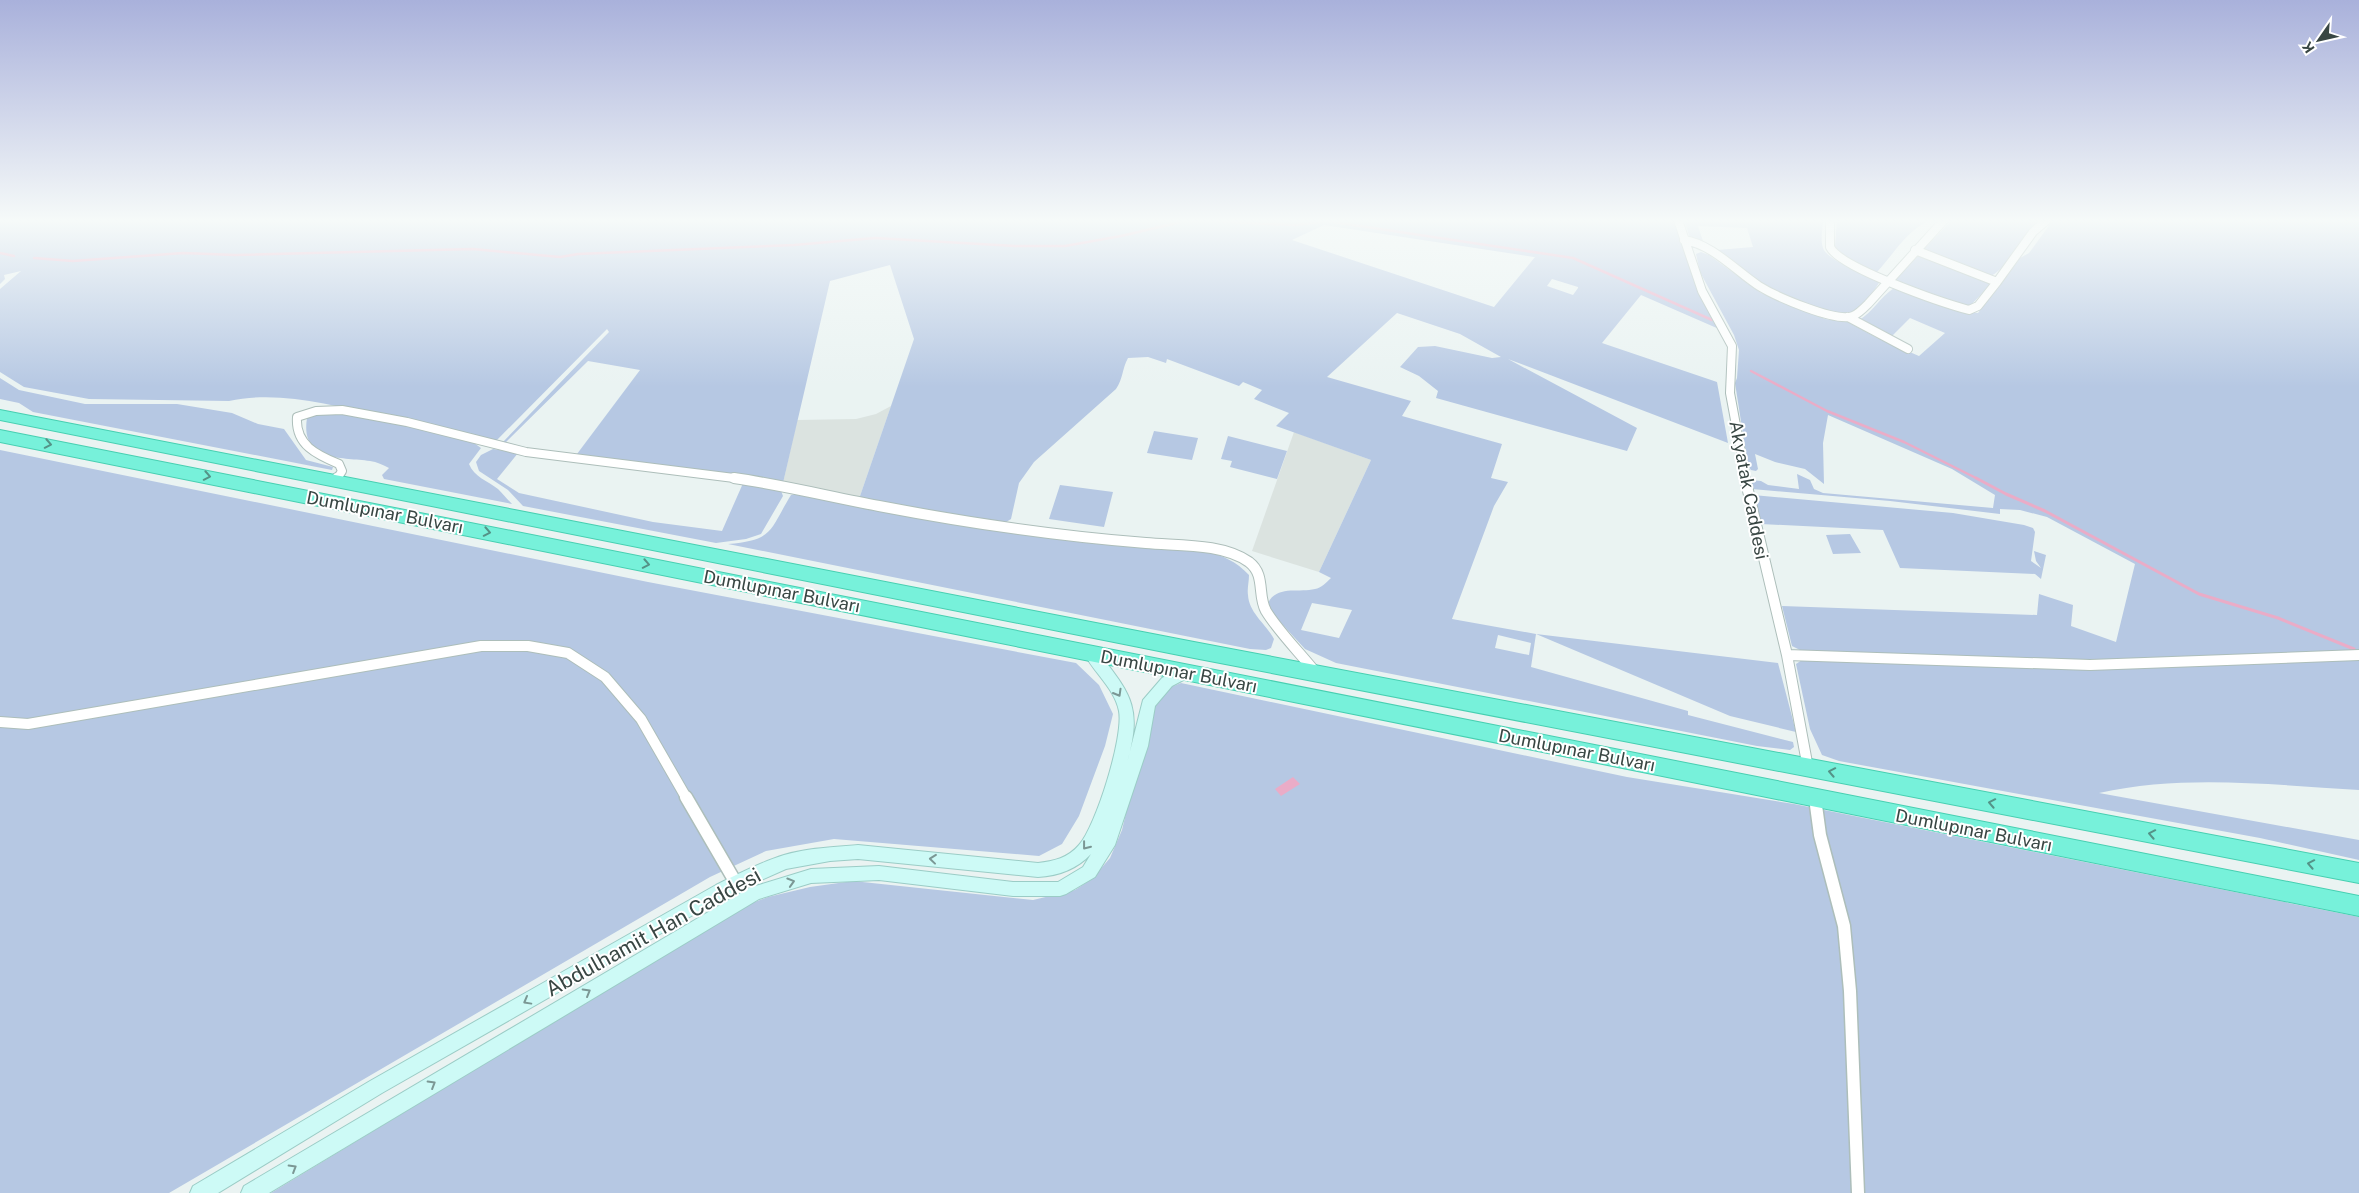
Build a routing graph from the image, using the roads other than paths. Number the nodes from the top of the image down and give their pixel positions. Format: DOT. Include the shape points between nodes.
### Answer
graph roads {
  1 [pos="1697,276"];
  2 [pos="1745,276"];
  3 [pos="1877,276"];
  4 [pos="1893,276"];
  5 [pos="1981,276"];
  6 [pos="2002,276"];
  7 [pos="1889,281"];
  8 [pos="1997,282"];
  9 [pos="1848,317"];
  10 [pos="1908,349"];
  11 [pos="0,415"];
  12 [pos="0,436"];
  13 [pos="335,481"];
  14 [pos="1091,653"];
  15 [pos="1787,655"];
  16 [pos="2359,655"];
  17 [pos="1186,672"];
  18 [pos="1316,674"];
  19 [pos="0,722"];
  20 [pos="1808,768"];
  21 [pos="1815,798"];
  22 [pos="2359,873"];
  23 [pos="736,883"];
  24 [pos="2359,906"];
  25 [pos="200,1193"];
  26 [pos="251,1193"];
  27 [pos="1858,1193"];
  1 -- 15 [label="street, Akyatak Caddesi" via="1732,346 1730,393 1748,492"];
  2 -- 9 [label="street" via="1761,287 1826,315"];
  3 -- 7 [label="street"];
  4 -- 7 [label="street"];
  5 -- 8 [label="street"];
  6 -- 8 [label="street"];
  7 -- 8 [label="street" via="1969,310 1978,306"];
  7 -- 9 [label="street" via="1868,304"];
  9 -- 10 [label="street"];
  11 -- 13 [label="highway, Dumlupınar Bulvarı"];
  12 -- 14 [label="highway, Dumlupınar Bulvarı, one-way"];
  13 -- 18 [label="highway, Dumlupınar Bulvarı"];
  13 -- 18 [label="street" via="342,471 340,464 325,460 309,450 300,436 296,422 303,413 329,410 393,418 500,448 731,477 1012,529 1213,549 1242,558 1257,569 1266,610"];
  14 -- 17 [label="highway, Dumlupınar Bulvarı"];
  14 -- 23 [label="main road, Abdulhamit Han Caddesi, one-way" via="1123,700 1128,725 1096,830 1090,844 1073,860 1062,867 1038,870 858,852 785,862"];
  15 -- 16 [label="street" via="2090,665"];
  15 -- 20 [label="street, Akyatak Caddesi"];
  17 -- 21 [label="highway, Dumlupınar Bulvarı"];
  26 -- 17 [label="main road, Abdulhamit Han Caddesi, one-way" via="755,893 811,876 879,874 1013,889 1060,889 1089,872 1109,840 1140,746 1148,704 1167,682"];
  18 -- 20 [label="highway, Dumlupınar Bulvarı"];
  19 -- 23 [label="street" via="28,724 481,646 528,646 568,653 605,677 641,719"];
  22 -- 20 [label="highway, Dumlupınar Bulvarı, one-way"];
  21 -- 24 [label="highway, Dumlupınar Bulvarı"];
  21 -- 27 [label="street" via="1820,835 1844,926 1850,991"];
  23 -- 25 [label="main road, Abdulhamit Han Caddesi, one-way" via="376,1087"];
}
